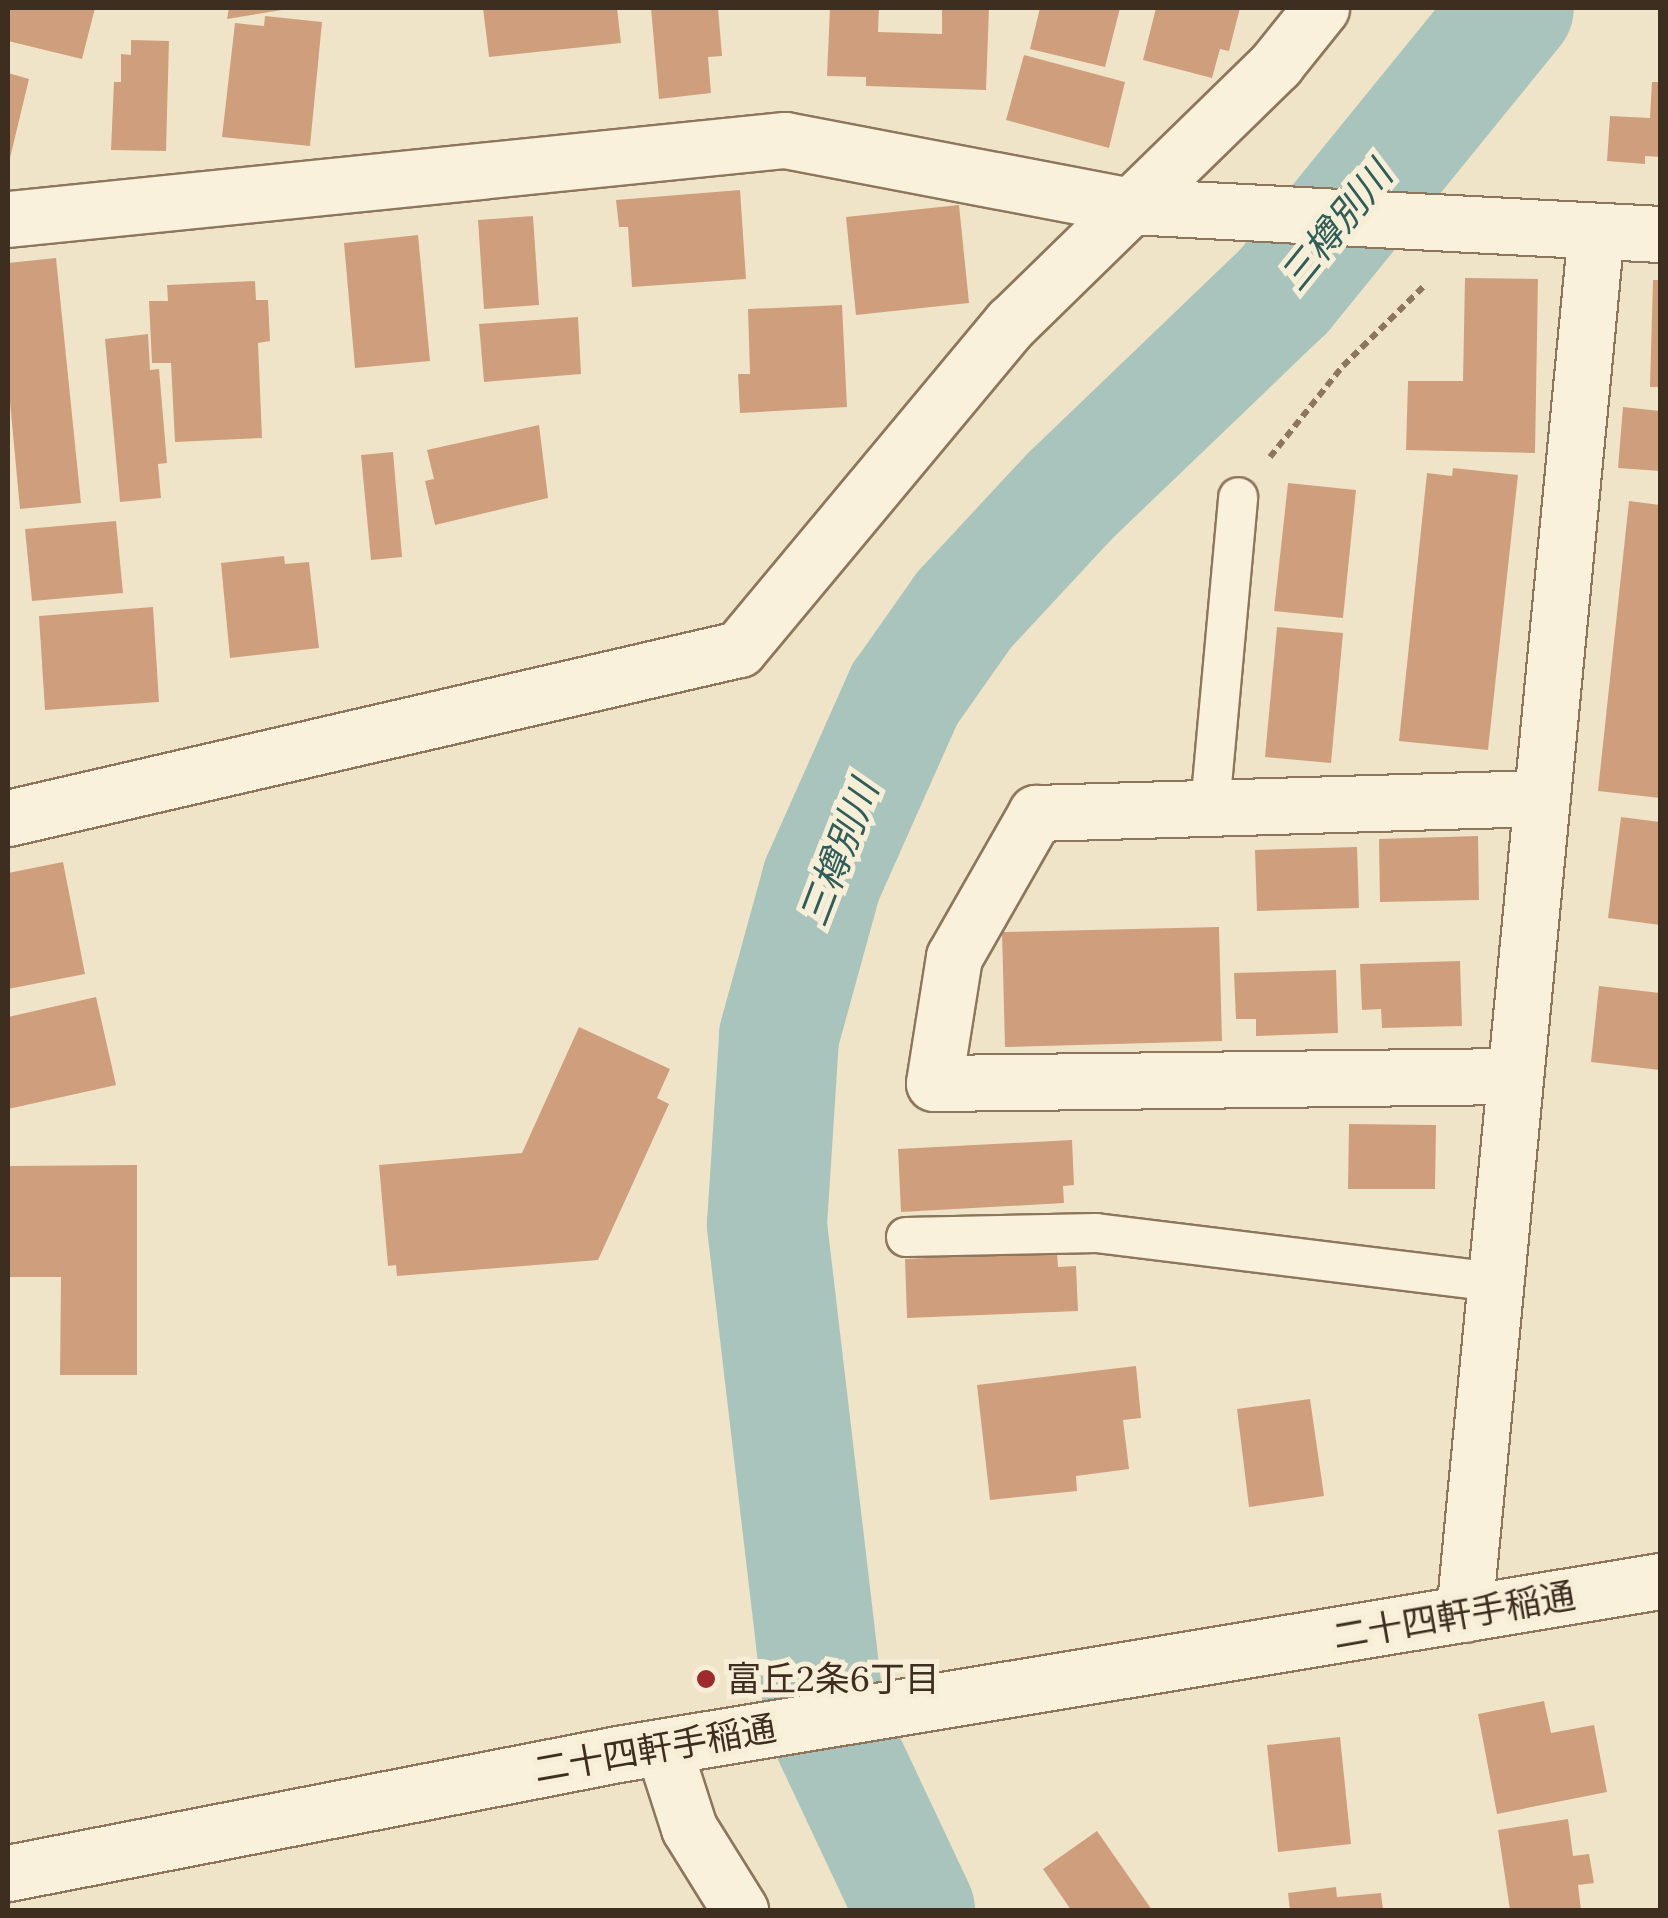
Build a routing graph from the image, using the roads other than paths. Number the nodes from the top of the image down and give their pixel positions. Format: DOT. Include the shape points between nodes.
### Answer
graph roads {
  1 [pos="1321,8"];
  2 [pos="1130,206"];
  3 [pos="8,219"];
  4 [pos="1596,231"];
  5 [pos="1660,234"];
  6 [pos="1238,497"];
  7 [pos="1542,798"];
  8 [pos="1210,807"];
  9 [pos="8,818"];
  10 [pos="1515,1076"];
  11 [pos="906,1237"];
  12 [pos="1496,1282"];
  13 [pos="1659,1593"];
  14 [pos="1464,1614"];
  15 [pos="663,1747"];
  16 [pos="8,1873"];
  17 [pos="740,1910"];
  1 -- 2 [label="street" via="1276,64"];
  2 -- 3 [label="street" via="785,140"];
  2 -- 4 [label="street"];
  2 -- 9 [label="street" via="1011,323 739,649"];
  4 -- 5 [label="street"];
  4 -- 7 [label="street"];
  6 -- 8 [label="lane"];
  7 -- 8 [label="street"];
  7 -- 10 [label="street"];
  8 -- 10 [label="street" via="1036,812 954,957 934,1083"];
  10 -- 12 [label="street"];
  11 -- 12 [label="lane" via="1096,1233"];
  12 -- 14 [label="street"];
  13 -- 14 [label="street, 二十四軒手稲通"];
  14 -- 15 [label="street, 二十四軒手稲通"];
  15 -- 16 [label="street, 二十四軒手稲通"];
  15 -- 17 [label="street" via="689,1828"];
}
